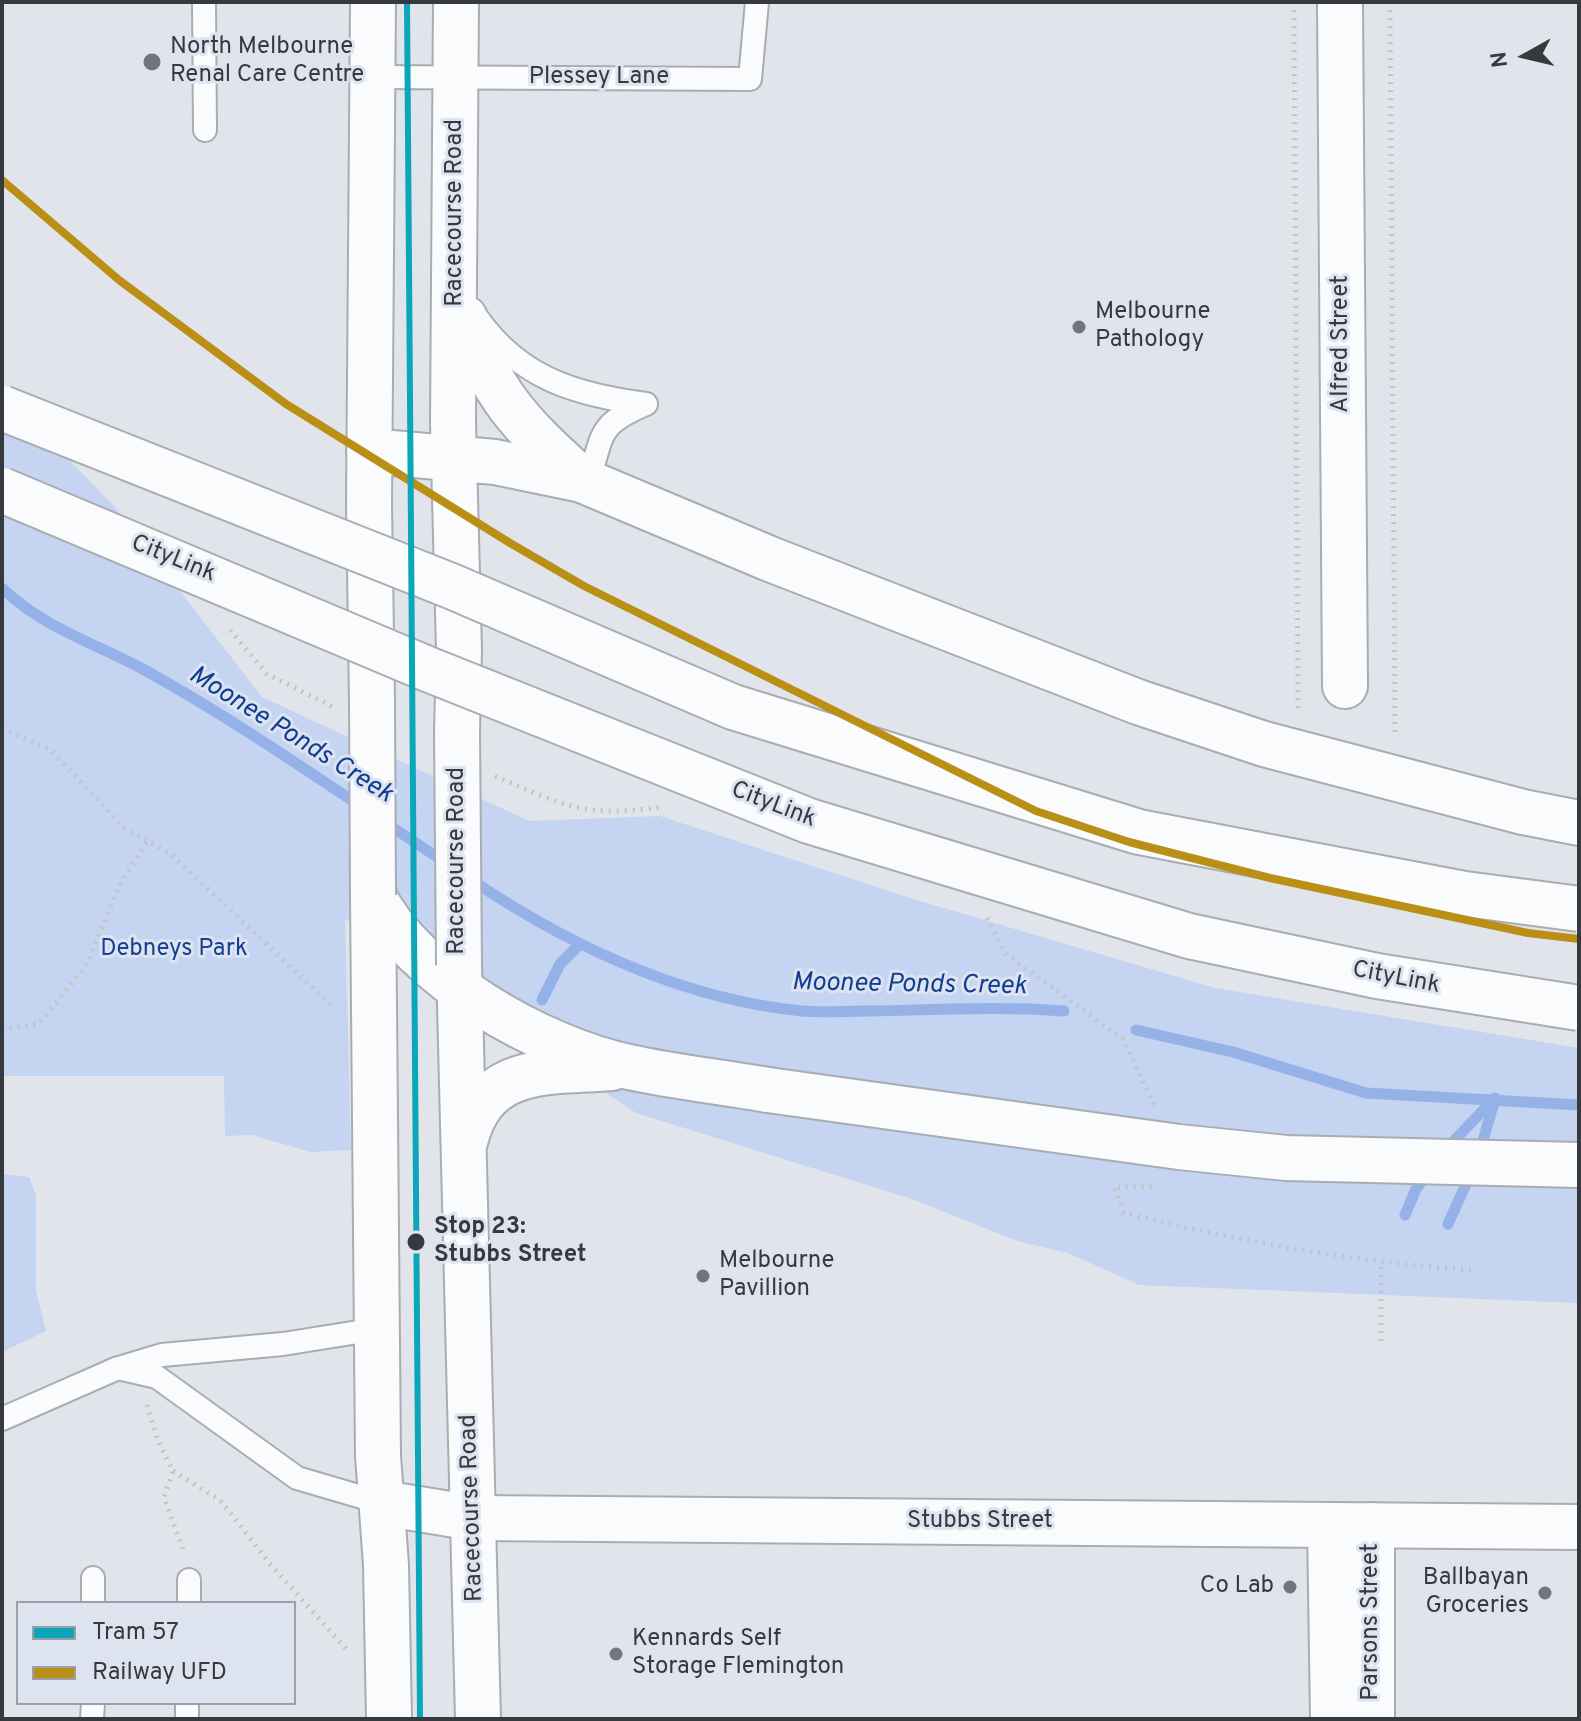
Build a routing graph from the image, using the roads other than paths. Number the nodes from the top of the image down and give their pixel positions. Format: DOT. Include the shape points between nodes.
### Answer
graph roads {
  1 [pos="204,2"];
  2 [pos="373,2"];
  3 [pos="456,2"];
  4 [pos="757,2"];
  5 [pos="1340,2"];
  6 [pos="372,77"];
  7 [pos="456,77"];
  8 [pos="205,130"];
  9 [pos="456,289"];
  10 [pos="2,408"];
  11 [pos="369,451"];
  12 [pos="456,458"];
  13 [pos="593,485"];
  14 [pos="2,490"];
  15 [pos="1345,686"];
  16 [pos="1579,823"];
  17 [pos="373,895"];
  18 [pos="1579,909"];
  19 [pos="459,977"];
  20 [pos="1579,1008"];
  21 [pos="552,1057"];
  22 [pos="462,1152"];
  23 [pos="1579,1165"];
  24 [pos="377,1329"];
  25 [pos="118,1368"];
  26 [pos="2,1419"];
  27 [pos="382,1503"];
  28 [pos="474,1518"];
  29 [pos="1330,1525"];
  30 [pos="1372,1525"];
  31 [pos="1579,1527"];
  32 [pos="93,1578"];
  33 [pos="189,1580"];
  34 [pos="93,1601"];
  35 [pos="189,1601"];
  36 [pos="389,1719"];
  37 [pos="478,1719"];
  38 [pos="1333,1719"];
  39 [pos="1372,1719"];
  1 -- 8 [label="lane"];
  2 -- 6 [label="main road"];
  3 -- 7 [label="main road, Racecourse Road"];
  4 -- 7 [label="lane, Plessey Lane" via="750,79"];
  5 -- 15 [label="main road, Alfred Street"];
  6 -- 7 [label="lane, Plessey Lane"];
  6 -- 11 [label="main road"];
  7 -- 9 [label="main road, Racecourse Road"];
  9 -- 12 [label="main road, Racecourse Road"];
  9 -- 13 [label="main road" via="480,362 496,391 532,434"];
  9 -- 13 [label="lane" via="494,338 564,388 646,404 612,422 602,434"];
  10 -- 18 [label="main road, bridge" via="451,586 748,712 1139,832 1465,894"];
  11 -- 12 [label="main road"];
  11 -- 17 [label="main road, bridge"];
  12 -- 13 [label="main road" via="531,468"];
  12 -- 19 [label="main road, Racecourse Road, bridge"];
  13 -- 16 [label="main road" via="1138,702 1264,744"];
  14 -- 20 [label="main road, CityLink, bridge" via="430,670 809,821 1189,936 1377,976"];
  17 -- 19 [label="main road" via="399,936 424,962"];
  17 -- 24 [label="main road"];
  19 -- 21 [label="main road"];
  19 -- 22 [label="main road, Racecourse Road"];
  21 -- 22 [label="main road" via="488,1095 470,1120"];
  21 -- 23 [label="main road, bridge" via="1286,1158"];
  22 -- 28 [label="main road, Racecourse Road"];
  24 -- 25 [label="lane" via="162,1355"];
  24 -- 27 [label="main road"];
  25 -- 26 [label="lane"];
  25 -- 27 [label="lane" via="157,1377 297,1478"];
  27 -- 28 [label="main road, Stubbs Street"];
  27 -- 36 [label="main road"];
  28 -- 29 [label="main road, Stubbs Street"];
  28 -- 37 [label="main road, Racecourse Road"];
  29 -- 30 [label="main road, Stubbs Street"];
  29 -- 38 [label="main road, Parsons Street"];
  30 -- 31 [label="main road, Stubbs Street"];
  30 -- 39 [label="main road, Parsons Street"];
  32 -- 34 [label="lane"];
  33 -- 35 [label="lane"];
}
